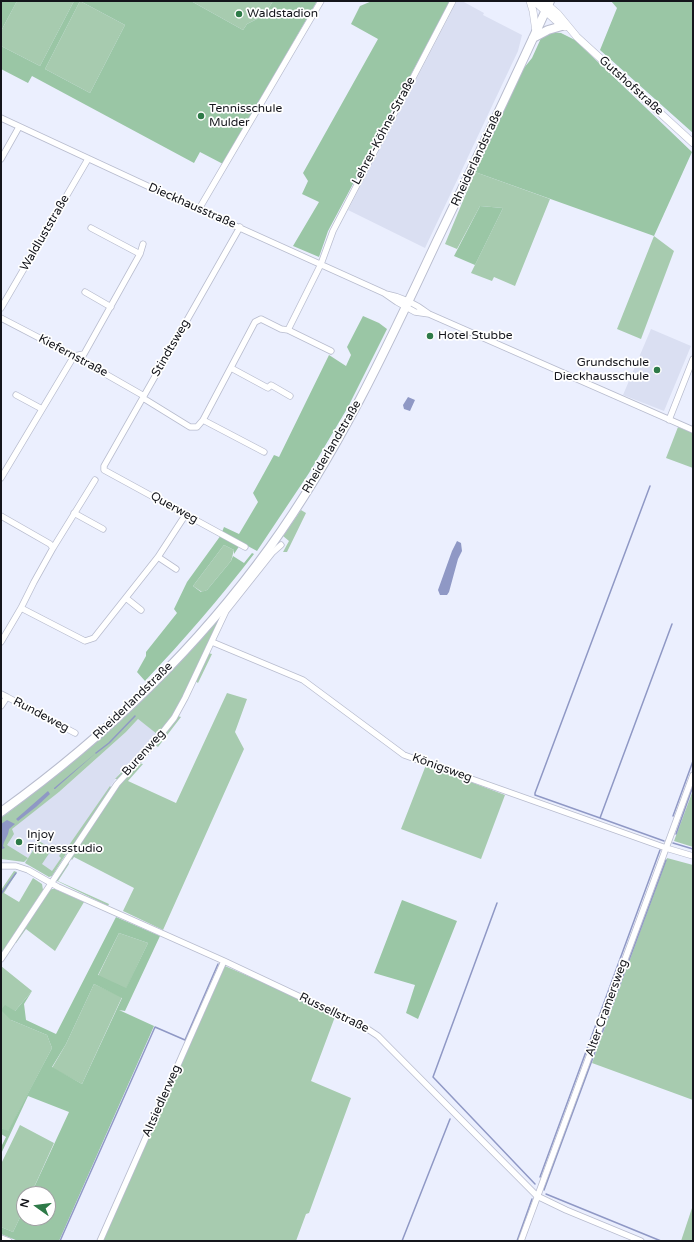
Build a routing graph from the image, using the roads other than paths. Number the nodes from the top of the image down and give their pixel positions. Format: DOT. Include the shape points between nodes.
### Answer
graph roads {
  1 [pos="321,1"];
  2 [pos="453,1"];
  3 [pos="530,1"];
  4 [pos="534,1"];
  5 [pos="547,5"];
  6 [pos="565,28"];
  7 [pos="534,35"];
  8 [pos="1,118"];
  9 [pos="19,126"];
  10 [pos="693,143"];
  11 [pos="1,159"];
  12 [pos="88,159"];
  13 [pos="199,209"];
  14 [pos="240,227"];
  15 [pos="91,228"];
  16 [pos="143,244"];
  17 [pos="140,254"];
  18 [pos="321,264"];
  19 [pos="85,292"];
  20 [pos="407,304"];
  21 [pos="111,307"];
  22 [pos="1,308"];
  23 [pos="1,318"];
  24 [pos="288,330"];
  25 [pos="331,351"];
  26 [pos="74,356"];
  27 [pos="693,359"];
  28 [pos="231,368"];
  29 [pos="16,395"];
  30 [pos="290,396"];
  31 [pos="144,397"];
  32 [pos="42,409"];
  33 [pos="203,420"];
  34 [pos="669,420"];
  35 [pos="693,430"];
  36 [pos="264,452"];
  37 [pos="104,470"];
  38 [pos="1,478"];
  39 [pos="95,480"];
  40 [pos="74,513"];
  41 [pos="186,514"];
  42 [pos="1,516"];
  43 [pos="103,529"];
  44 [pos="281,544"];
  45 [pos="245,547"];
  46 [pos="53,548"];
  47 [pos="158,557"];
  48 [pos="176,569"];
  49 [pos="126,598"];
  50 [pos="21,608"];
  51 [pos="142,610"];
  52 [pos="1,642"];
  53 [pos="212,642"];
  54 [pos="1,694"];
  55 [pos="7,697"];
  56 [pos="1,706"];
  57 [pos="75,733"];
  58 [pos="693,775"];
  59 [pos="1,812"];
  60 [pos="666,848"];
  61 [pos="693,856"];
  62 [pos="1,866"];
  63 [pos="51,883"];
  64 [pos="1,959"];
  65 [pos="224,961"];
  66 [pos="537,1196"];
  67 [pos="1,1238"];
  68 [pos="9,1241"];
  69 [pos="100,1241"];
  70 [pos="521,1241"];
  71 [pos="641,1241"];
  1 -- 13 [label="street"];
  2 -- 18 [label="street, Lehrer-Köhne-Straße" via="333,230"];
  3 -- 7 [label="street"];
  4 -- 5 [label="street, Gutshofstraße"];
  5 -- 6 [label="street, Gutshofstraße" via="558,14"];
  5 -- 7 [label="main road, Rheiderlandstraße"];
  6 -- 7 [label="main road"];
  6 -- 10 [label="street, Gutshofstraße"];
  7 -- 20 [label="main road, Rheiderlandstraße"];
  8 -- 9 [label="street, Dieckhausstraße"];
  9 -- 11 [label="street"];
  9 -- 12 [label="street, Dieckhausstraße"];
  12 -- 13 [label="street, Dieckhausstraße"];
  12 -- 22 [label="street, Waldluststraße"];
  13 -- 14 [label="street, Dieckhausstraße"];
  14 -- 18 [label="street, Dieckhausstraße"];
  14 -- 31 [label="street, Stindtsweg"];
  15 -- 17 [label="street"];
  16 -- 17 [label="street"];
  17 -- 21 [label="street"];
  18 -- 20 [label="street, Dieckhausstraße"];
  18 -- 24 [label="street, Lehrer-Köhne-Straße"];
  19 -- 21 [label="street"];
  20 -- 34 [label="street, Dieckhausstraße" via="415,312 429,314"];
  20 -- 59 [label="main road, Rheiderlandstraße" via="360,401 322,467 288,521 241,586 158,680 132,705 43,782"];
  21 -- 26 [label="street" via="84,354"];
  23 -- 26 [label="street, Kiefernstraße"];
  24 -- 25 [label="street"];
  24 -- 28 [label="street" via="261,319 255,322"];
  26 -- 31 [label="street, Kiefernstraße"];
  26 -- 32 [label="street"];
  27 -- 34 [label="street"];
  28 -- 30 [label="street" via="268,388 271,385"];
  28 -- 33 [label="street"];
  29 -- 32 [label="street"];
  31 -- 33 [label="street, Kiefernstraße" via="190,427 197,427"];
  31 -- 37 [label="street, Stindtsweg"];
  32 -- 38 [label="street"];
  33 -- 36 [label="street"];
  34 -- 35 [label="street, Dieckhausstraße"];
  37 -- 41 [label="street, Querweg"];
  39 -- 40 [label="street"];
  40 -- 43 [label="street"];
  40 -- 46 [label="street"];
  41 -- 45 [label="street, Querweg"];
  41 -- 47 [label="street"];
  42 -- 46 [label="street"];
  44 -- 53 [label="street, Burenweg" via="226,611"];
  46 -- 50 [label="street"];
  47 -- 48 [label="street"];
  47 -- 49 [label="street"];
  49 -- 50 [label="street" via="94,638 85,641"];
  49 -- 51 [label="street"];
  50 -- 52 [label="street"];
  53 -- 60 [label="street, Königsweg" via="303,680 404,755"];
  53 -- 63 [label="street, Burenweg" via="174,718 117,784"];
  54 -- 55 [label="street, Rundeweg"];
  55 -- 56 [label="street, Rundeweg"];
  55 -- 57 [label="street, Rundeweg"];
  58 -- 60 [label="street, Alter Cramersweg"];
  60 -- 61 [label="street, Königsweg"];
  60 -- 66 [label="street, Alter Cramersweg"];
  62 -- 63 [label="street, Russellstraße" via="28,870"];
  63 -- 64 [label="street, Burenweg"];
  63 -- 65 [label="street, Russellstraße"];
  65 -- 66 [label="street, Russellstraße" via="354,1021 378,1036"];
  65 -- 69 [label="street, Altsiedlerweg"];
  66 -- 70 [label="street, Alter Cramersweg"];
  66 -- 71 [label="street, Russellstraße"];
  67 -- 68 [label="street"];
}
